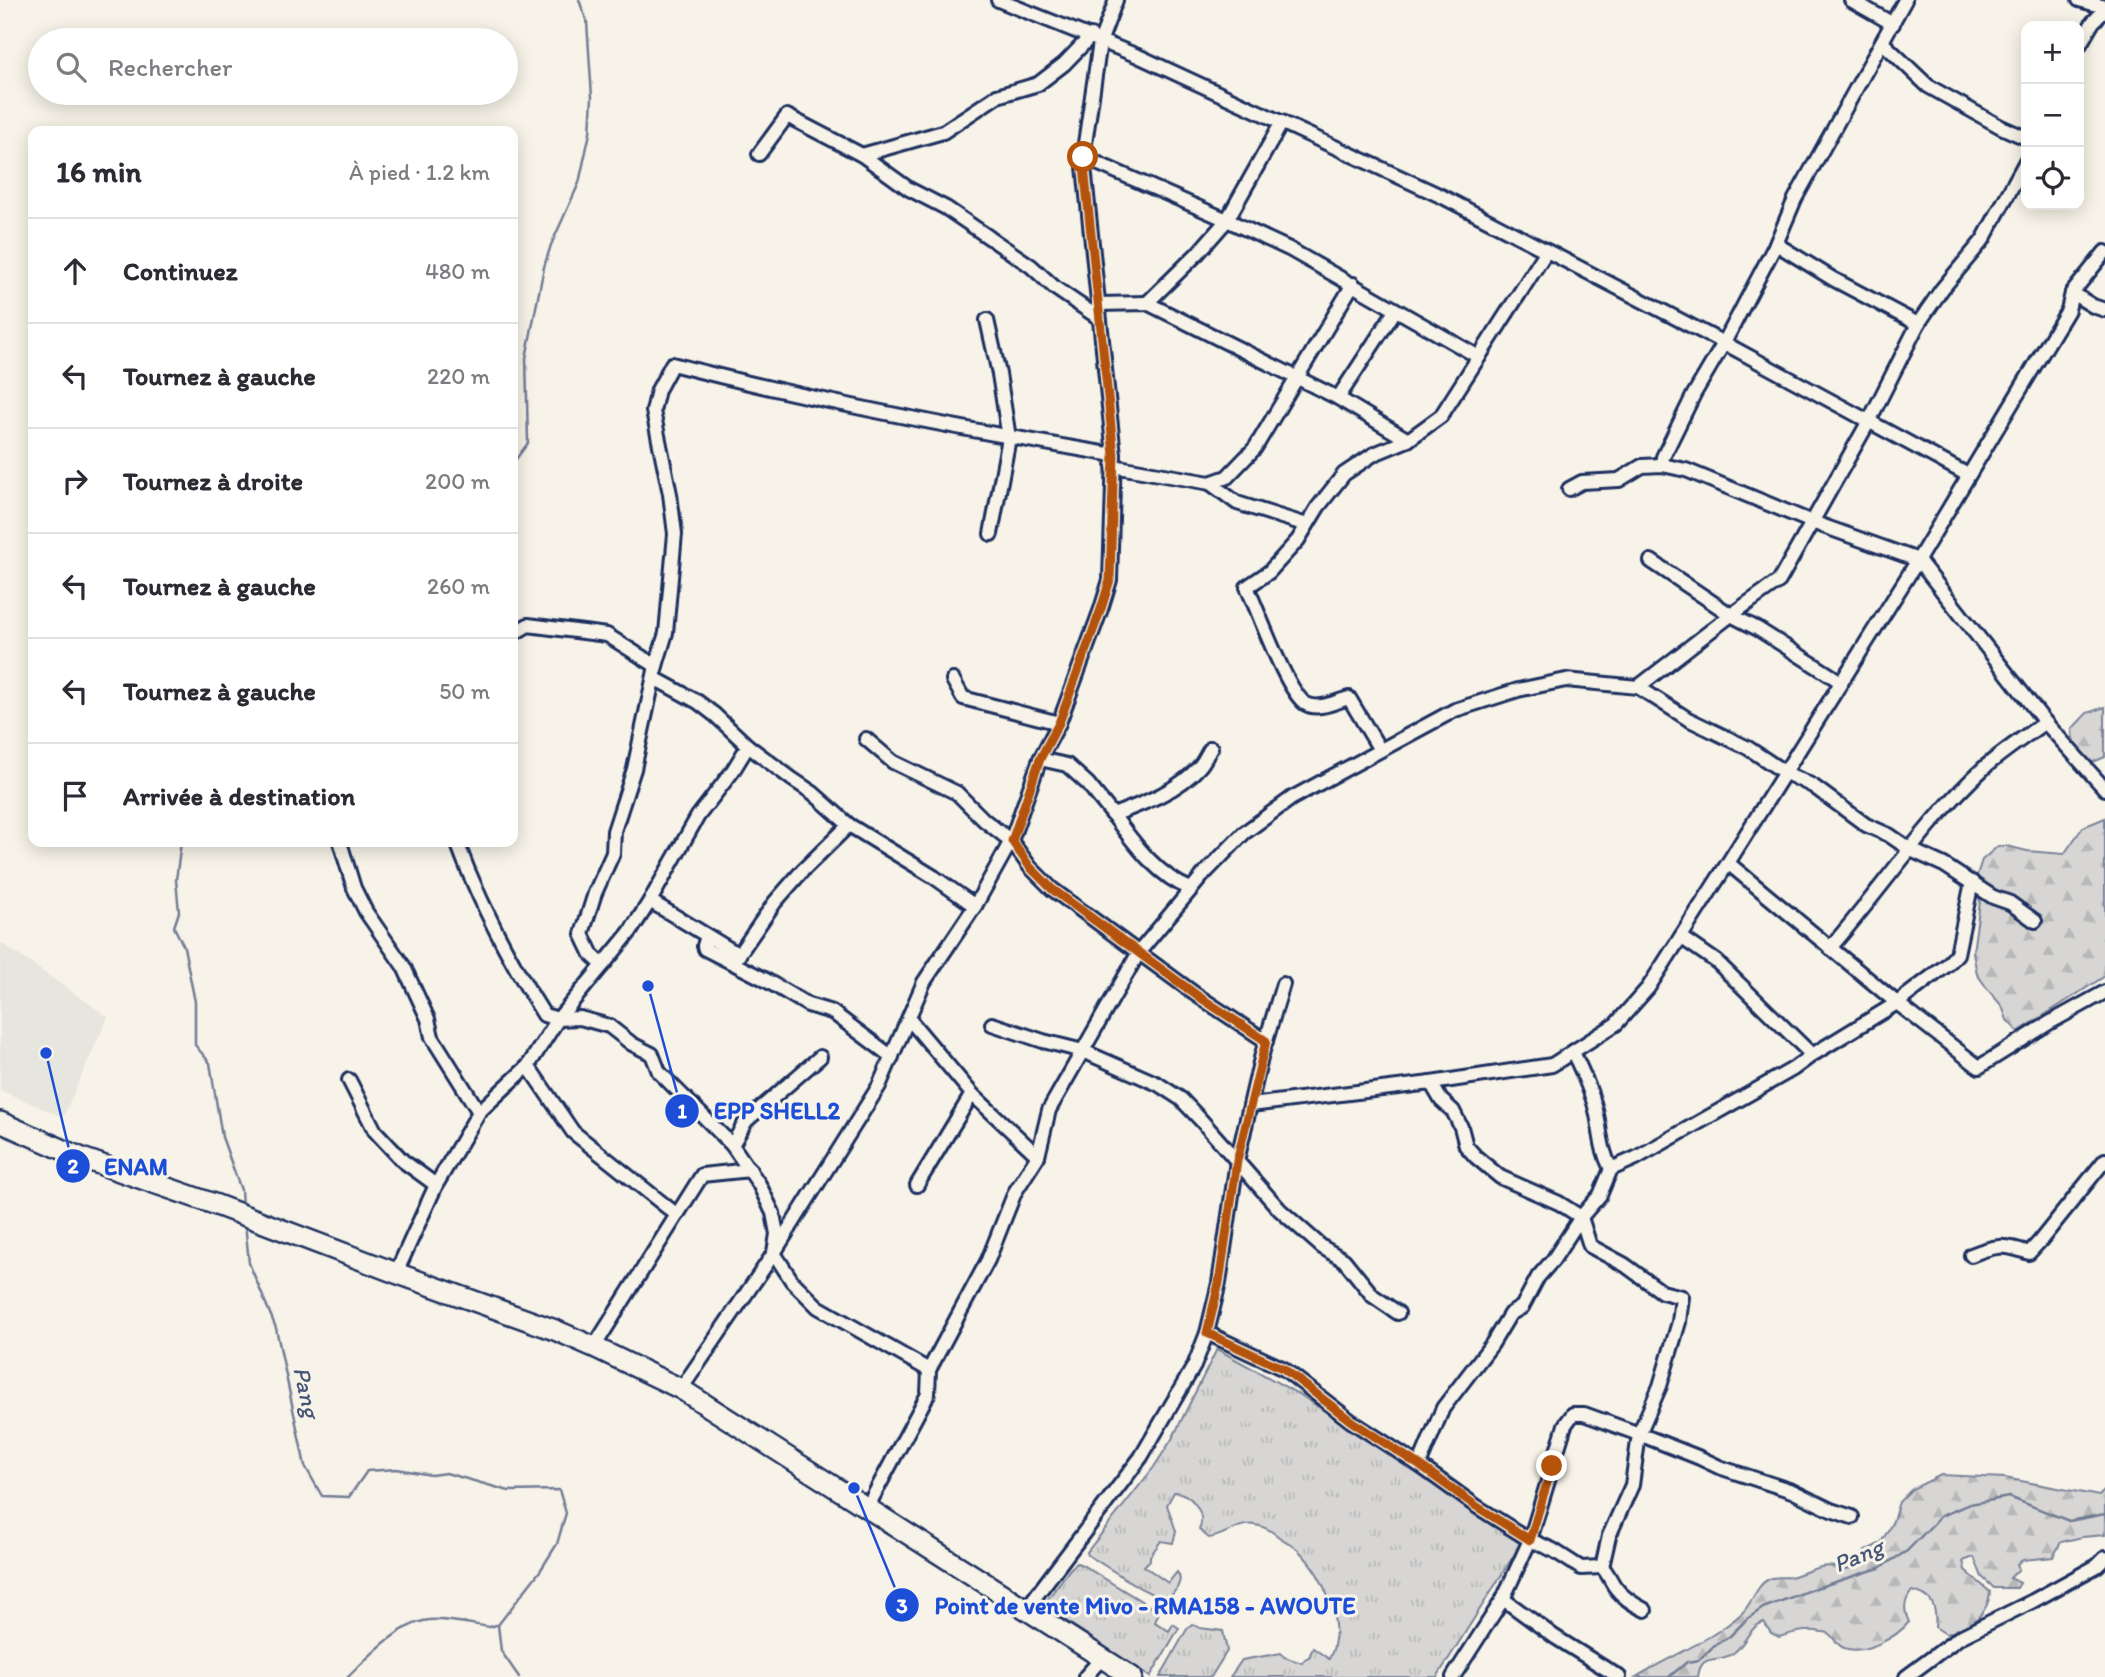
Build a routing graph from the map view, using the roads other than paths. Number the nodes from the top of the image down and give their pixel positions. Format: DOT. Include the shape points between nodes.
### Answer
graph roads {
  1 [pos="998,0"];
  2 [pos="1116,0"];
  3 [pos="1851,0"];
  4 [pos="1906,0"];
  5 [pos="2079,0"];
  6 [pos="2105,9"];
  7 [pos="1893,24"];
  8 [pos="2084,37"];
  9 [pos="1095,39"];
  10 [pos="1883,43"];
  11 [pos="1282,122"];
  12 [pos="2021,136"];
  13 [pos="759,154"];
  14 [pos="862,155"];
  15 [pos="1083,157"];
  16 [pos="2021,170"];
  17 [pos="1227,220"];
  18 [pos="1776,244"];
  19 [pos="1546,252"];
  20 [pos="2105,252"];
  21 [pos="1353,284"];
  22 [pos="2072,293"];
  23 [pos="1147,303"];
  24 [pos="1098,304"];
  25 [pos="1395,310"];
  26 [pos="2105,310"];
  27 [pos="1099,318"];
  28 [pos="987,320"];
  29 [pos="1918,324"];
  30 [pos="1724,343"];
  31 [pos="1479,357"];
  32 [pos="1298,379"];
  33 [pos="1338,398"];
  34 [pos="1869,421"];
  35 [pos="1009,438"];
  36 [pos="1408,440"];
  37 [pos="1114,461"];
  38 [pos="1662,465"];
  39 [pos="1968,475"];
  40 [pos="1210,483"];
  41 [pos="1569,489"];
  42 [pos="1811,522"];
  43 [pos="1307,525"];
  44 [pos="991,534"];
  45 [pos="1918,560"];
  46 [pos="1651,561"];
  47 [pos="1731,615"];
  48 [pos="518,632"];
  49 [pos="655,672"];
  50 [pos="953,680"];
  51 [pos="1841,682"];
  52 [pos="1637,687"];
  53 [pos="2045,722"];
  54 [pos="1059,723"];
  55 [pos="866,739"];
  56 [pos="748,746"];
  57 [pos="1210,748"];
  58 [pos="1380,750"];
  59 [pos="1040,759"];
  60 [pos="1784,772"];
  61 [pos="2105,789"];
  62 [pos="1113,815"];
  63 [pos="849,825"];
  64 [pos="1012,841"];
  65 [pos="341,847"];
  66 [pos="459,847"];
  67 [pos="1910,850"];
  68 [pos="1728,863"];
  69 [pos="1972,882"];
  70 [pos="1191,889"];
  71 [pos="650,901"];
  72 [pos="975,906"];
  73 [pos="2035,921"];
  74 [pos="1681,937"];
  75 [pos="1830,948"];
  76 [pos="1139,952"];
  77 [pos="736,959"];
  78 [pos="603,965"];
  79 [pos="1283,984"];
  80 [pos="2105,992"];
  81 [pos="1897,1003"];
  82 [pos="558,1019"];
  83 [pos="909,1019"];
  84 [pos="992,1024"];
  85 [pos="1266,1041"];
  86 [pos="1083,1051"];
  87 [pos="1573,1052"];
  88 [pos="1812,1055"];
  89 [pos="820,1057"];
  90 [pos="892,1057"];
  91 [pos="528,1066"];
  92 [pos="349,1080"];
  93 [pos="1431,1083"];
  94 [pos="972,1094"];
  95 [pos="1251,1105"];
  96 [pos="479,1112"];
  97 [pos="0,1122"];
  98 [pos="732,1145"];
  99 [pos="1038,1156"];
  100 [pos="2105,1160"];
  101 [pos="1237,1161"];
  102 [pos="1611,1169"];
  103 [pos="750,1170"];
  104 [pos="436,1185"];
  105 [pos="917,1185"];
  106 [pos="677,1215"];
  107 [pos="1581,1217"];
  108 [pos="774,1253"];
  109 [pos="1971,1255"];
  110 [pos="396,1273"];
  111 [pos="1398,1313"];
  112 [pos="1207,1333"];
  113 [pos="594,1347"];
  114 [pos="929,1370"];
  115 [pos="681,1389"];
  116 [pos="1639,1434"];
  117 [pos="1419,1465"];
  118 [pos="867,1508"];
  119 [pos="1852,1517"];
  120 [pos="1530,1540"];
  121 [pos="2105,1558"];
  122 [pos="1602,1567"];
  123 [pos="1503,1599"];
  124 [pos="1026,1609"];
  125 [pos="1645,1610"];
  126 [pos="1102,1658"];
  127 [pos="1085,1677"];
  128 [pos="1132,1677"];
  129 [pos="1453,1677"];
  130 [pos="1619,1677"];
  131 [pos="1906,1677"];
  1 -- 9 [label="street"];
  2 -- 9 [label="street"];
  3 -- 7 [label="street"];
  4 -- 7 [label="street"];
  5 -- 6 [label="street"];
  6 -- 8 [label="street"];
  7 -- 10 [label="street"];
  9 -- 11 [label="street"];
  9 -- 14 [label="street" via="1038,84 997,96 943,132"];
  9 -- 15 [label="street"];
  10 -- 12 [label="street" via="1928,86"];
  10 -- 18 [label="street" via="1795,199"];
  11 -- 17 [label="street"];
  11 -- 19 [label="street" via="1443,197"];
  13 -- 14 [label="street" via="787,116"];
  14 -- 27 [label="street" via="1031,266"];
  15 -- 17 [label="street"];
  15 -- 24 [label="street"];
  16 -- 29 [label="street" via="1983,240"];
  17 -- 21 [label="street"];
  17 -- 23 [label="street"];
  18 -- 29 [label="street"];
  18 -- 30 [label="street"];
  19 -- 30 [label="street"];
  19 -- 31 [label="street"];
  20 -- 22 [label="street"];
  21 -- 25 [label="street"];
  21 -- 32 [label="street"];
  22 -- 26 [label="street"];
  22 -- 39 [label="street" via="2067,310"];
  23 -- 24 [label="street"];
  23 -- 32 [label="street"];
  24 -- 27 [label="street"];
  25 -- 31 [label="street"];
  25 -- 33 [label="street"];
  27 -- 37 [label="street"];
  28 -- 35 [label="street"];
  29 -- 34 [label="street"];
  30 -- 34 [label="street"];
  30 -- 38 [label="street" via="1694,394"];
  31 -- 36 [label="street" via="1441,416"];
  32 -- 33 [label="street"];
  32 -- 40 [label="street" via="1255,448 1227,477"];
  33 -- 36 [label="street"];
  34 -- 39 [label="street"];
  34 -- 42 [label="street"];
  35 -- 37 [label="street"];
  35 -- 44 [label="street"];
  35 -- 49 [label="street" via="672,364 653,411 675,534 666,633"];
  36 -- 43 [label="street" via="1374,454 1344,474"];
  37 -- 40 [label="street"];
  37 -- 54 [label="street" via="1110,580"];
  38 -- 41 [label="street" via="1642,466 1619,480 1582,482"];
  38 -- 42 [label="street" via="1686,470"];
  39 -- 45 [label="street"];
  40 -- 43 [label="street" via="1237,503"];
  42 -- 45 [label="street"];
  42 -- 47 [label="street" via="1779,581"];
  43 -- 58 [label="street" via="1269,572 1247,587 1290,685 1306,704 1320,706 1349,698"];
  45 -- 51 [label="street"];
  45 -- 53 [label="street"];
  46 -- 47 [label="street"];
  47 -- 51 [label="street"];
  47 -- 52 [label="street"];
  48 -- 49 [label="street" via="528,625 607,635"];
  49 -- 56 [label="street" via="715,715"];
  49 -- 78 [label="street" via="634,769 614,831 613,853 583,934"];
  50 -- 54 [label="street" via="962,698"];
  51 -- 60 [label="street"];
  52 -- 58 [label="street" via="1566,680 1518,691 1455,710"];
  52 -- 60 [label="street"];
  53 -- 61 [label="street"];
  53 -- 67 [label="street" via="1986,766"];
  54 -- 59 [label="street"];
  55 -- 64 [label="street" via="893,762 957,793"];
  56 -- 63 [label="street"];
  56 -- 71 [label="street" via="698,816"];
  57 -- 62 [label="street" via="1201,766 1184,781"];
  58 -- 70 [label="street" via="1292,798 1244,833"];
  59 -- 62 [label="street" via="1067,765"];
  59 -- 64 [label="street"];
  60 -- 67 [label="street"];
  60 -- 68 [label="street"];
  62 -- 70 [label="street" via="1160,870"];
  63 -- 72 [label="street"];
  63 -- 77 [label="street" via="775,902"];
  64 -- 72 [label="street"];
  64 -- 76 [label="street" via="1052,889"];
  65 -- 96 [label="street" via="366,912 404,967 432,1037"];
  66 -- 82 [label="street" via="521,978 544,1015"];
  67 -- 69 [label="street"];
  67 -- 75 [label="street"];
  68 -- 74 [label="street"];
  68 -- 75 [label="street"];
  69 -- 73 [label="street"];
  69 -- 81 [label="street" via="1957,954"];
  70 -- 76 [label="street"];
  71 -- 77 [label="street" via="707,936 705,949"];
  71 -- 78 [label="street"];
  72 -- 83 [label="street" via="924,982"];
  74 -- 87 [label="street" via="1648,988 1616,1024"];
  74 -- 88 [label="street" via="1717,962"];
  75 -- 81 [label="street"];
  76 -- 85 [label="street"];
  76 -- 86 [label="street"];
  77 -- 90 [label="street" via="808,1006 832,1012"];
  78 -- 82 [label="street"];
  79 -- 85 [label="street"];
  80 -- 81 [label="street" via="1979,1067"];
  81 -- 88 [label="street"];
  82 -- 91 [label="street"];
  82 -- 98 [label="street" via="580,1018 609,1026 652,1055 659,1072"];
  83 -- 90 [label="street"];
  83 -- 94 [label="street"];
  84 -- 86 [label="street"];
  85 -- 95 [label="street"];
  86 -- 99 [label="street" via="1049,1110"];
  86 -- 101 [label="street" via="1181,1099"];
  87 -- 93 [label="street" via="1552,1065"];
  87 -- 102 [label="street" via="1587,1081 1603,1153"];
  88 -- 102 [label="street" via="1735,1103"];
  89 -- 98 [label="street" via="746,1121"];
  90 -- 108 [label="street" via="880,1086"];
  91 -- 96 [label="street"];
  91 -- 106 [label="street" via="573,1132"];
  92 -- 104 [label="street" via="374,1131 403,1161"];
  93 -- 95 [label="street"];
  93 -- 107 [label="street" via="1453,1111 1466,1146 1476,1157 1500,1177"];
  94 -- 99 [label="street"];
  94 -- 105 [label="street"];
  95 -- 101 [label="street"];
  96 -- 104 [label="street"];
  97 -- 110 [label="highway" via="82,1158"];
  98 -- 103 [label="street"];
  99 -- 114 [label="street" via="1015,1192 988,1261"];
  100 -- 109 [label="street" via="2029,1254 2009,1246"];
  101 -- 111 [label="street" via="1280,1210 1344,1260 1373,1296"];
  101 -- 112 [label="street"];
  102 -- 107 [label="street" via="1600,1195"];
  103 -- 106 [label="street" via="702,1175"];
  103 -- 108 [label="street" via="773,1213"];
  104 -- 110 [label="street"];
  106 -- 113 [label="street"];
  107 -- 116 [label="street" via="1590,1246 1662,1292 1682,1297 1660,1386"];
  107 -- 117 [label="street" via="1522,1307 1510,1314 1443,1408"];
  108 -- 114 [label="street" via="792,1282 818,1307"];
  108 -- 115 [label="street"];
  110 -- 113 [label="highway"];
  112 -- 117 [label="street" via="1284,1369 1351,1421"];
  112 -- 124 [label="street" via="1194,1366 1142,1457"];
  113 -- 115 [label="highway"];
  114 -- 118 [label="street" via="928,1394"];
  115 -- 118 [label="highway"];
  116 -- 119 [label="street"];
  116 -- 120 [label="street" via="1573,1414 1565,1425"];
  116 -- 122 [label="street" via="1632,1485 1609,1536"];
  117 -- 120 [label="street"];
  118 -- 124 [label="highway"];
  120 -- 122 [label="street" via="1581,1568"];
  120 -- 123 [label="street"];
  121 -- 131 [label="street" via="1960,1637"];
  122 -- 125 [label="street" via="1621,1594"];
  123 -- 129 [label="street"];
  123 -- 130 [label="street"];
  124 -- 126 [label="highway"];
  126 -- 127 [label="street"];
  126 -- 128 [label="highway"];
}
